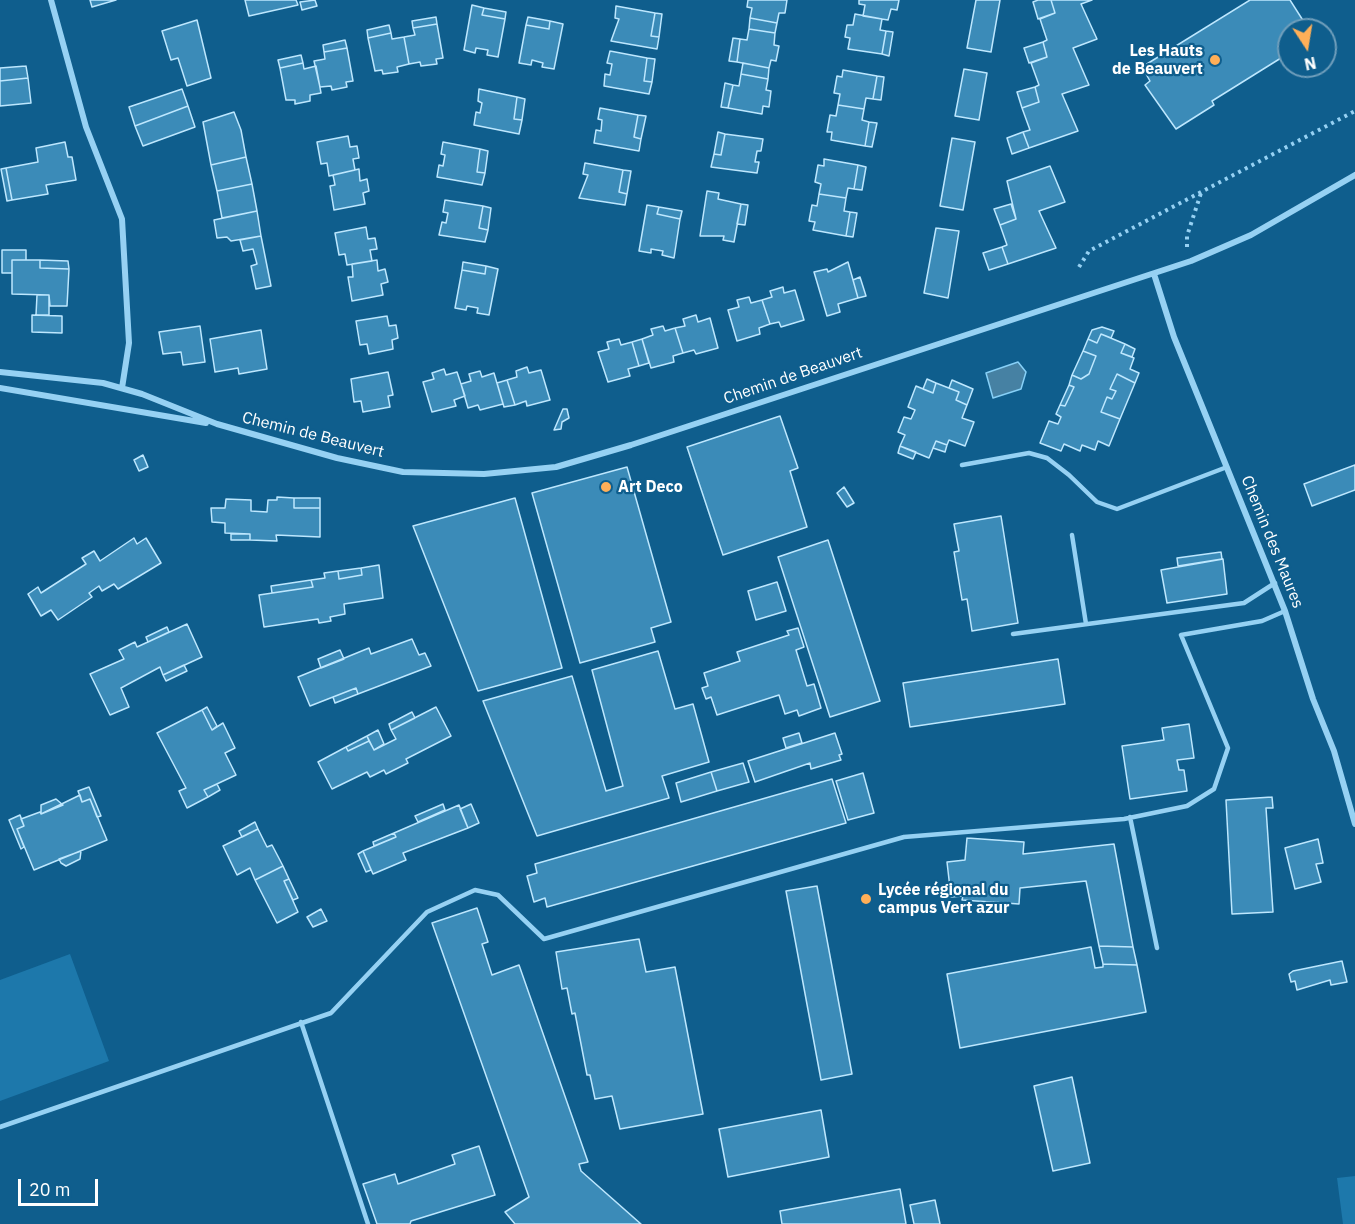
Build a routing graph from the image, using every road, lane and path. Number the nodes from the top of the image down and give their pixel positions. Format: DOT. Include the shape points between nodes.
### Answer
graph roads {
  1 [pos="51,0"];
  2 [pos="1355,111"];
  3 [pos="1355,175"];
  4 [pos="1202,193"];
  5 [pos="1187,249"];
  6 [pos="1079,267"];
  7 [pos="1154,274"];
  8 [pos="0,372"];
  9 [pos="0,388"];
  10 [pos="122,388"];
  11 [pos="217,424"];
  12 [pos="962,465"];
  13 [pos="1227,467"];
  14 [pos="1072,535"];
  15 [pos="1275,583"];
  16 [pos="1286,611"];
  17 [pos="1086,624"];
  18 [pos="1013,634"];
  19 [pos="1130,818"];
  20 [pos="1355,824"];
  21 [pos="1157,948"];
  22 [pos="301,1022"];
  23 [pos="0,1127"];
  24 [pos="368,1224"];
  1 -- 10 [label="street" via="86,127 123,219 129,343"];
  2 -- 4 [label="path"];
  3 -- 7 [label="street, Chemin de Beauvert" via="1251,235"];
  4 -- 5 [label="path" via="1187,236"];
  4 -- 6 [label="path" via="1089,251"];
  7 -- 11 [label="street, Chemin de Beauvert" via="556,467 484,474 404,472 337,458"];
  7 -- 13 [label="street, Chemin des Maures" via="1174,337"];
  8 -- 10 [label="street, Chemin de Beauvert"];
  9 -- 11 [label="street, Chemin de Beauvert"];
  10 -- 11 [label="street, Chemin de Beauvert"];
  12 -- 13 [label="lane" via="1029,453 1047,458 1096,502 1118,509"];
  13 -- 15 [label="street, Chemin des Maures"];
  14 -- 17 [label="lane"];
  15 -- 16 [label="street, Chemin des Maures"];
  15 -- 17 [label="lane" via="1244,603"];
  16 -- 19 [label="lane" via="1262,621 1181,635 1228,748 1214,789 1187,806"];
  16 -- 20 [label="street, Chemin des Maures"];
  17 -- 18 [label="lane"];
  19 -- 21 [label="lane"];
  19 -- 22 [label="lane" via="904,837 544,939 498,895 476,890 427,912 331,1013"];
  22 -- 23 [label="lane"];
  22 -- 24 [label="lane"];
}
